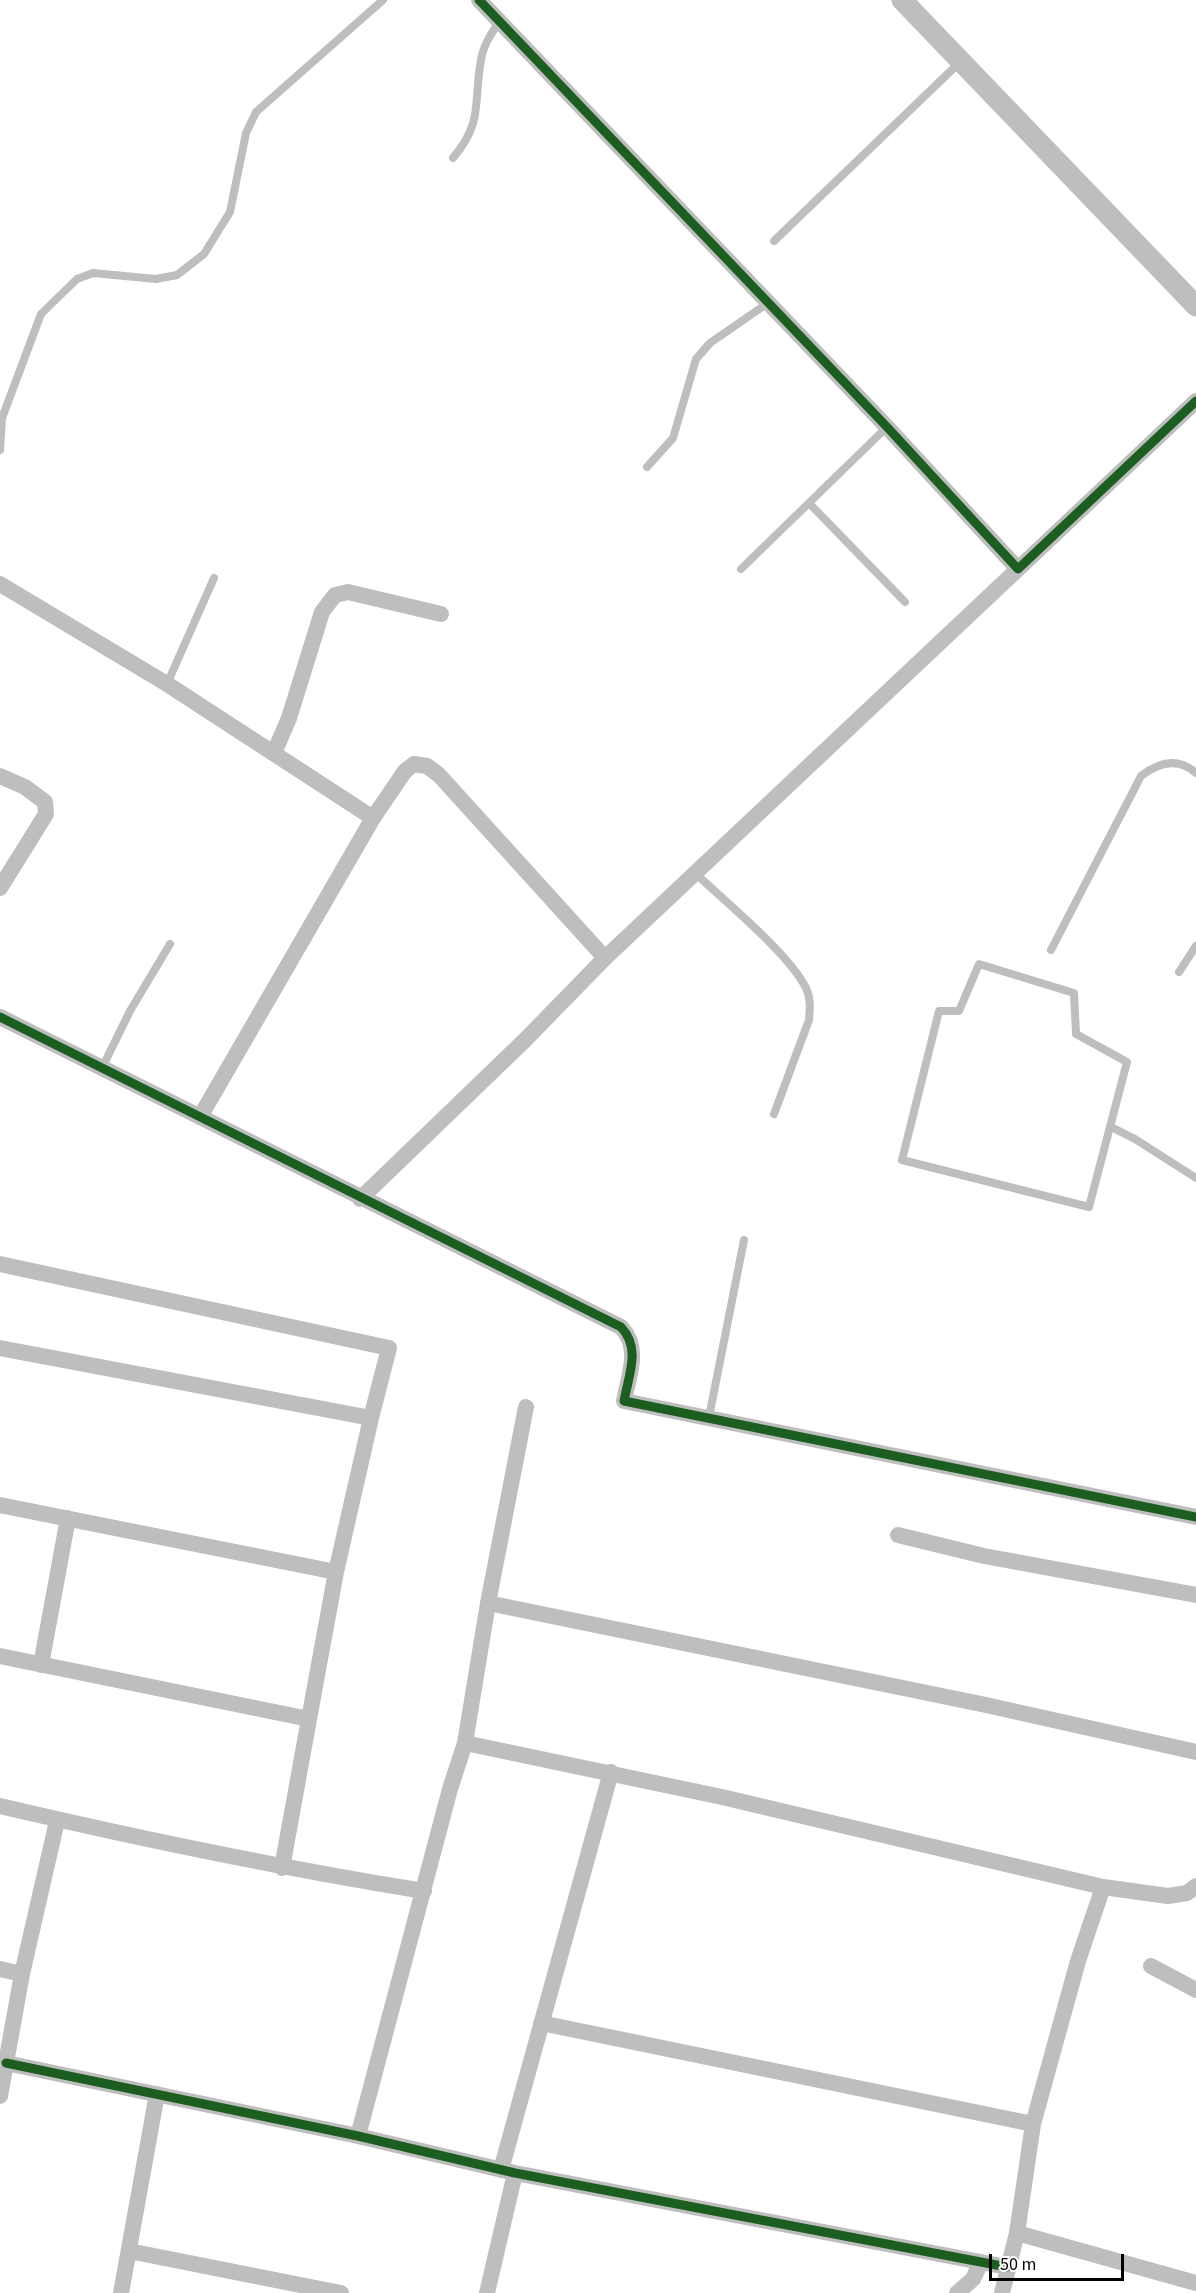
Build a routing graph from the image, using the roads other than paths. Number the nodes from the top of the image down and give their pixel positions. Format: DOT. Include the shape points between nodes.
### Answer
graph roads {
  1 [pos="383,0"];
  2 [pos="479,0"];
  3 [pos="902,0"];
  4 [pos="499,22"];
  5 [pos="961,61"];
  6 [pos="453,158"];
  7 [pos="774,241"];
  8 [pos="768,303"];
  9 [pos="1196,306"];
  10 [pos="1196,401"];
  11 [pos="887,427"];
  12 [pos="0,450"];
  13 [pos="647,467"];
  14 [pos="809,503"];
  15 [pos="741,569"];
  16 [pos="1018,569"];
  17 [pos="214,578"];
  18 [pos="0,584"];
  19 [pos="905,602"];
  20 [pos="441,614"];
  21 [pos="167,684"];
  22 [pos="274,753"];
  23 [pos="1196,773"];
  24 [pos="0,776"];
  25 [pos="373,818"];
  26 [pos="696,874"];
  27 [pos="0,888"];
  28 [pos="170,945"];
  29 [pos="1196,946"];
  30 [pos="1051,950"];
  31 [pos="605,958"];
  32 [pos="1179,972"];
  33 [pos="0,1017"];
  34 [pos="102,1068"];
  35 [pos="774,1114"];
  36 [pos="200,1117"];
  37 [pos="1111,1127"];
  38 [pos="1196,1178"];
  39 [pos="360,1199"];
  40 [pos="744,1240"];
  41 [pos="0,1264"];
  42 [pos="0,1348"];
  43 [pos="526,1407"];
  44 [pos="709,1417"];
  45 [pos="371,1418"];
  46 [pos="0,1504"];
  47 [pos="1196,1517"];
  48 [pos="68,1518"];
  49 [pos="898,1535"];
  50 [pos="336,1572"];
  51 [pos="1196,1595"];
  52 [pos="488,1603"];
  53 [pos="0,1656"];
  54 [pos="41,1665"];
  55 [pos="309,1719"];
  56 [pos="465,1743"];
  57 [pos="1196,1752"];
  58 [pos="611,1772"];
  59 [pos="0,1806"];
  60 [pos="57,1821"];
  61 [pos="282,1868"];
  62 [pos="1196,1886"];
  63 [pos="1103,1887"];
  64 [pos="424,1891"];
  65 [pos="1151,1966"];
  66 [pos="0,1969"];
  67 [pos="22,1974"];
  68 [pos="1196,1990"];
  69 [pos="541,2023"];
  70 [pos="6,2063"];
  71 [pos="157,2094"];
  72 [pos="0,2096"];
  73 [pos="1033,2124"];
  74 [pos="358,2136"];
  75 [pos="508,2171"];
  76 [pos="1017,2233"];
  77 [pos="129,2251"];
  78 [pos="981,2262"];
  79 [pos="1006,2267"];
  80 [pos="1196,2283"];
  81 [pos="121,2293"];
  82 [pos="341,2293"];
  83 [pos="487,2293"];
  84 [pos="957,2293"];
  85 [pos="1002,2293"];
  1 -- 12 [label="lane" via="256,112 246,132 230,212 204,254 177,275 156,279 93,273 77,279 41,314 2,418"];
  2 -- 4 [label="street"];
  3 -- 5 [label="street"];
  4 -- 6 [label="lane" via="481,60 475,124 467,142"];
  4 -- 8 [label="street"];
  5 -- 7 [label="lane"];
  5 -- 9 [label="street"];
  8 -- 11 [label="street"];
  8 -- 13 [label="lane" via="710,343 696,359 673,438"];
  10 -- 16 [label="street"];
  11 -- 14 [label="lane"];
  11 -- 16 [label="street"];
  14 -- 15 [label="lane"];
  14 -- 19 [label="lane"];
  16 -- 26 [label="street"];
  17 -- 21 [label="lane"];
  18 -- 21 [label="street"];
  20 -- 22 [label="street" via="348,592 335,595 322,612"];
  21 -- 22 [label="street"];
  22 -- 25 [label="street"];
  23 -- 30 [label="lane" via="1187,765 1173,762 1153,766 1141,776"];
  24 -- 27 [label="street" via="45,802 46,814"];
  25 -- 31 [label="street" via="405,771 414,764 427,766"];
  25 -- 36 [label="street"];
  26 -- 31 [label="street"];
  26 -- 35 [label="lane" via="794,968 807,990 811,1004 809,1020"];
  28 -- 34 [label="lane" via="130,1011"];
  29 -- 32 [label="lane"];
  31 -- 39 [label="street"];
  33 -- 34 [label="street"];
  34 -- 36 [label="street"];
  36 -- 39 [label="street"];
  37 -- 37 [label="lane" via="1089,1207 902,1160 939,1011 959,1011 979,964 1074,993 1076,1034 1127,1062"];
  37 -- 38 [label="lane"];
  39 -- 44 [label="street" via="621,1327 631,1337 633,1348 624,1401"];
  40 -- 44 [label="lane"];
  41 -- 45 [label="street" via="390,1348"];
  42 -- 45 [label="street"];
  43 -- 52 [label="street"];
  44 -- 47 [label="street"];
  45 -- 50 [label="street"];
  46 -- 48 [label="street"];
  48 -- 50 [label="street"];
  48 -- 54 [label="street"];
  49 -- 51 [label="street" via="984,1556"];
  50 -- 55 [label="street"];
  52 -- 56 [label="street"];
  52 -- 57 [label="street"];
  53 -- 54 [label="street"];
  54 -- 55 [label="street"];
  55 -- 61 [label="street"];
  56 -- 58 [label="street"];
  56 -- 64 [label="street"];
  58 -- 63 [label="street"];
  58 -- 69 [label="street"];
  59 -- 60 [label="street"];
  60 -- 61 [label="street"];
  60 -- 67 [label="street"];
  61 -- 64 [label="street"];
  62 -- 63 [label="street" via="1187,1893 1168,1896"];
  63 -- 73 [label="street" via="1078,1961"];
  64 -- 74 [label="street"];
  65 -- 68 [label="street"];
  66 -- 67 [label="street"];
  67 -- 70 [label="street"];
  69 -- 73 [label="street"];
  69 -- 75 [label="street"];
  70 -- 71 [label="street"];
  70 -- 72 [label="street"];
  71 -- 74 [label="street"];
  71 -- 77 [label="street"];
  73 -- 76 [label="street"];
  74 -- 75 [label="street"];
  75 -- 78 [label="street"];
  75 -- 83 [label="street"];
  76 -- 79 [label="street"];
  76 -- 80 [label="street"];
  77 -- 81 [label="street"];
  77 -- 82 [label="street"];
  78 -- 79 [label="street"];
  78 -- 84 [label="street" via="973,2279"];
  79 -- 85 [label="street"];
}
